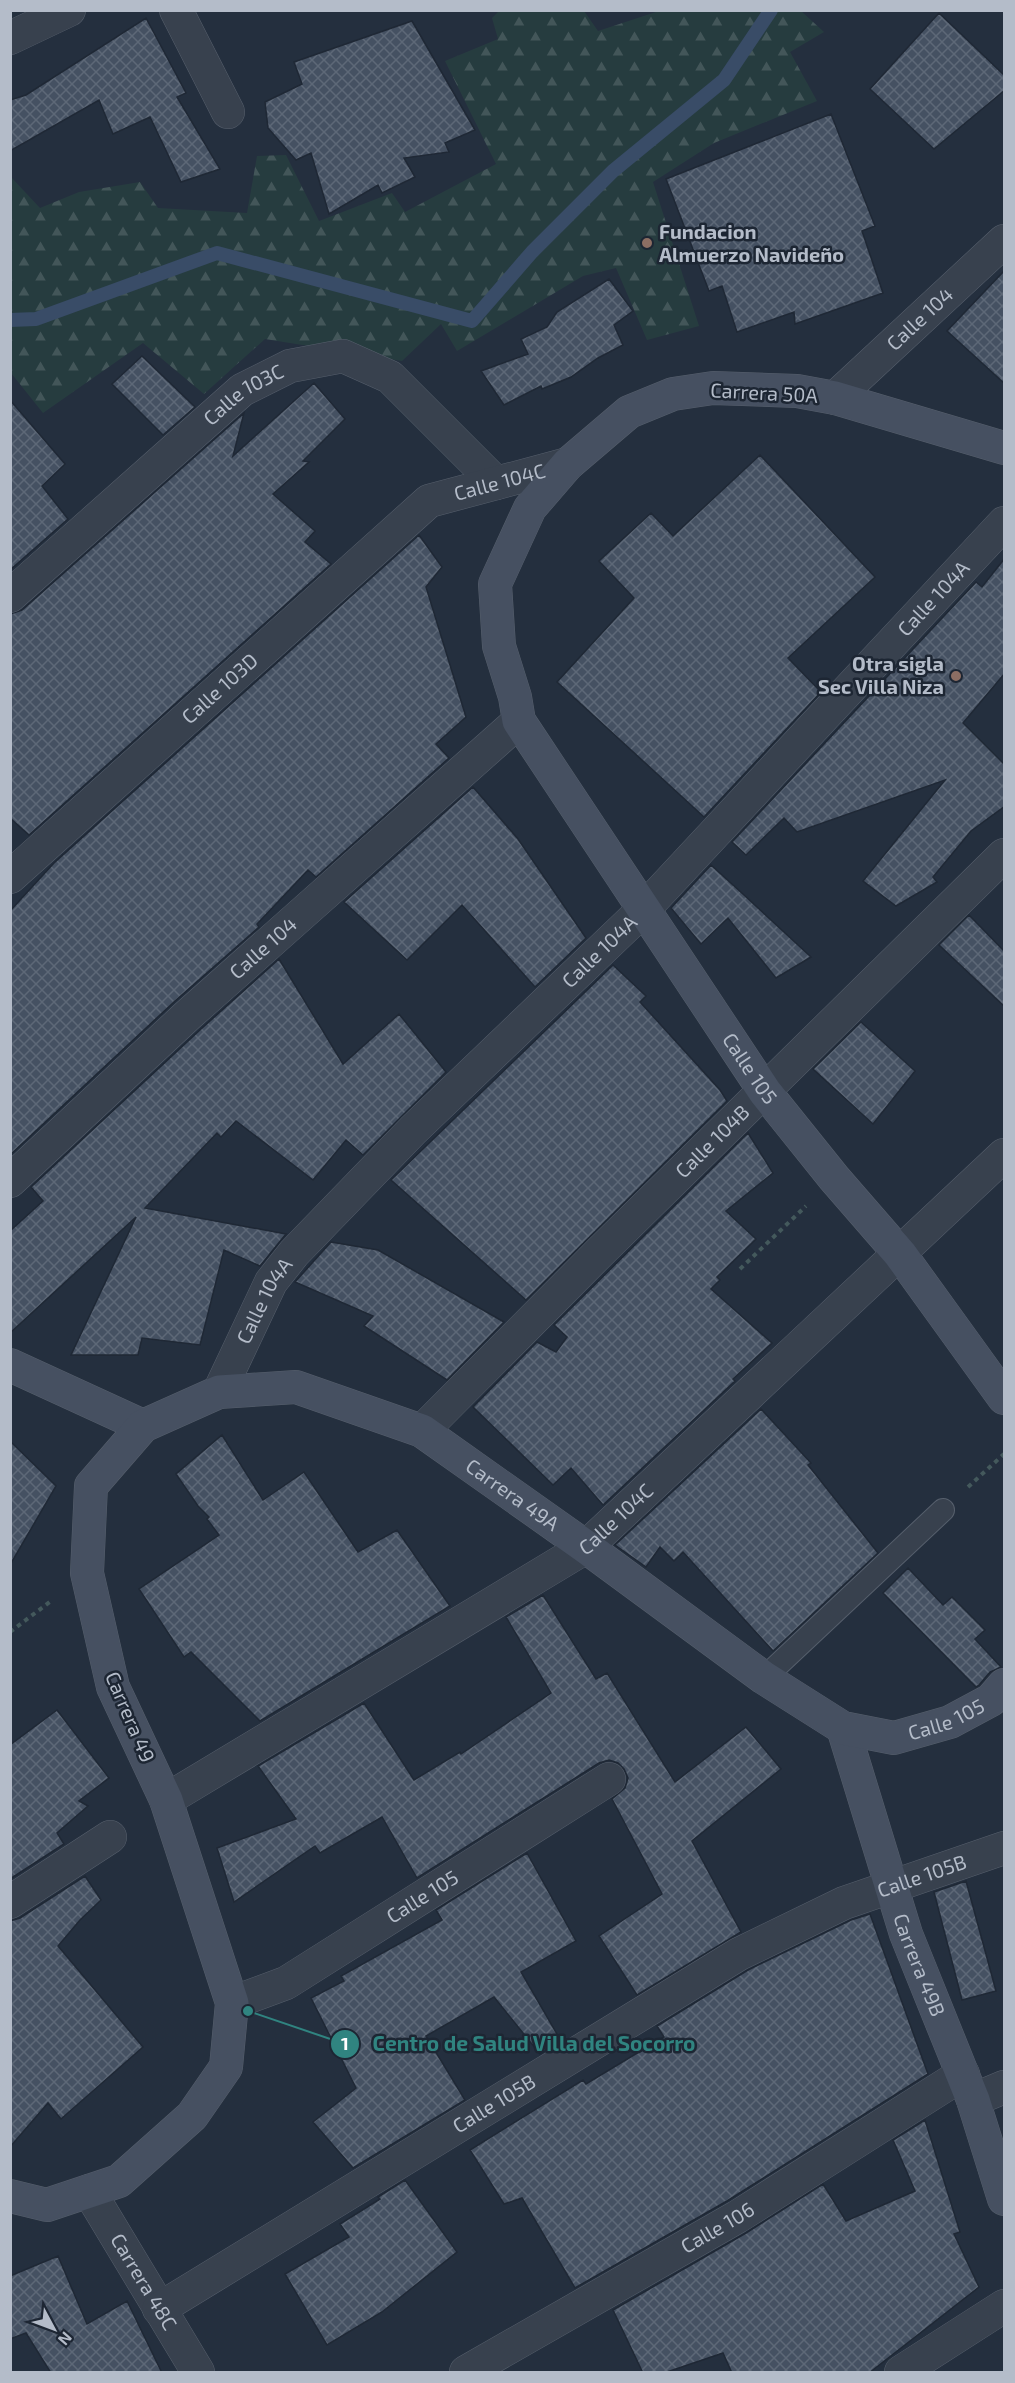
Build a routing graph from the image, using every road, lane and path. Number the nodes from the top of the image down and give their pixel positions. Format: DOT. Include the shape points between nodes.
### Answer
graph roads {
  1 [pos="69,10"];
  2 [pos="176,10"];
  3 [pos="10,38"];
  4 [pos="228,112"];
  5 [pos="1005,240"];
  6 [pos="835,398"];
  7 [pos="1005,448"];
  8 [pos="568,464"];
  9 [pos="496,483"];
  10 [pos="429,501"];
  11 [pos="1005,523"];
  12 [pos="10,596"];
  13 [pos="519,721"];
  14 [pos="1005,855"];
  15 [pos="10,877"];
  16 [pos="644,909"];
  17 [pos="765,1092"];
  18 [pos="1005,1155"];
  19 [pos="834,1178"];
  20 [pos="10,1180"];
  21 [pos="900,1254"];
  22 [pos="740,1269"];
  23 [pos="10,1365"];
  24 [pos="219,1392"];
  25 [pos="1005,1398"];
  26 [pos="143,1426"];
  27 [pos="422,1431"];
  28 [pos="1005,1454"];
  29 [pos="943,1510"];
  30 [pos="586,1547"];
  31 [pos="87,1573"];
  32 [pos="10,1632"];
  33 [pos="764,1678"];
  34 [pos="1005,1685"];
  35 [pos="843,1728"];
  36 [pos="609,1779"];
  37 [pos="166,1800"];
  38 [pos="110,1837"];
  39 [pos="1005,1848"];
  40 [pos="891,1887"];
  41 [pos="10,1902"];
  42 [pos="232,2003"];
  43 [pos="968,2087"];
  44 [pos="1005,2087"];
  45 [pos="89,2191"];
  46 [pos="10,2196"];
  47 [pos="1005,2199"];
  48 [pos="1005,2306"];
  49 [pos="159,2309"];
  50 [pos="198,2373"];
  51 [pos="466,2373"];
  52 [pos="901,2373"];
  1 -- 3 [label="street"];
  2 -- 4 [label="street"];
  5 -- 6 [label="street, Calle 104"];
  6 -- 7 [label="street, Carrera 50A"];
  6 -- 8 [label="street, Carrera 50A" via="797,391 713,388 674,394 629,412"];
  8 -- 9 [label="street, Calle 104C"];
  8 -- 13 [label="street, Carrera 50A" via="530,508 495,584 499,646"];
  9 -- 10 [label="street, Calle 104C"];
  9 -- 12 [label="street, Calle 103C" via="390,377 343,356 290,366 242,390"];
  10 -- 15 [label="street, Calle 103D"];
  11 -- 16 [label="street, Calle 104A"];
  13 -- 16 [label="street, Calle 105"];
  13 -- 20 [label="street, Calle 104" via="196,1007"];
  14 -- 17 [label="street, Calle 104B"];
  16 -- 17 [label="street, Calle 105"];
  16 -- 24 [label="street, Calle 104A" via="413,1130 294,1253 271,1282"];
  17 -- 19 [label="street, Calle 105"];
  17 -- 27 [label="street, Calle 104B"];
  18 -- 21 [label="street, Calle 104C"];
  19 -- 21 [label="street, Calle 105"];
  19 -- 22 [label="path"];
  21 -- 25 [label="street, Calle 105"];
  21 -- 30 [label="street, Calle 104C"];
  23 -- 26 [label="street"];
  24 -- 26 [label="street, Carrera 49A"];
  24 -- 27 [label="street, Carrera 49A" via="296,1387"];
  26 -- 31 [label="street, Carrera 49" via="91,1486"];
  27 -- 30 [label="street, Carrera 49A"];
  28 -- 29 [label="path"];
  29 -- 33 [label="lane"];
  30 -- 33 [label="street, Carrera 49A"];
  30 -- 37 [label="street, Calle 104C"];
  31 -- 32 [label="path"];
  31 -- 37 [label="street, Carrera 49" via="113,1687"];
  33 -- 35 [label="street, Carrera 49A"];
  34 -- 35 [label="street, Calle 105" via="991,1700 950,1722 894,1738"];
  35 -- 40 [label="street, Carrera 49B"];
  36 -- 42 [label="street, Calle 105" via="286,1983"];
  37 -- 42 [label="street, Carrera 49"];
  38 -- 41 [label="street"];
  39 -- 40 [label="street, Calle 105B"];
  40 -- 43 [label="street, Carrera 49B"];
  40 -- 49 [label="street, Calle 105B" via="844,1903 739,1954"];
  42 -- 45 [label="street, Carrera 49" via="226,2067 192,2116 119,2181"];
  43 -- 44 [label="street, Calle 106"];
  43 -- 47 [label="street, Carrera 49B"];
  43 -- 51 [label="street, Calle 106"];
  45 -- 46 [label="street, Carrera 49" via="47,2205"];
  45 -- 49 [label="street, Carrera 48C"];
  48 -- 52 [label="street"];
  49 -- 50 [label="street, Carrera 48C"];
}
